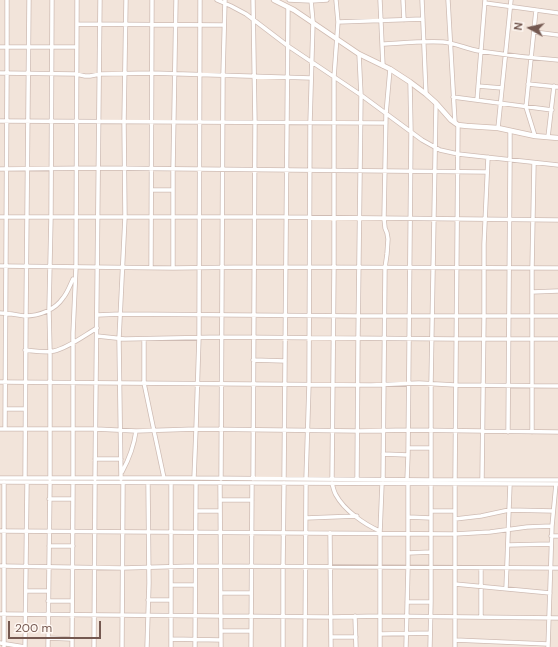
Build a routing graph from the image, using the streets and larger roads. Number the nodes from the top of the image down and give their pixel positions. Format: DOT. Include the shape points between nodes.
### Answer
graph roads {
  1 [pos="6,0"];
  2 [pos="29,0"];
  3 [pos="52,0"];
  4 [pos="76,0"];
  5 [pos="100,0"];
  6 [pos="126,0"];
  7 [pos="152,0"];
  8 [pos="176,0"];
  9 [pos="200,0"];
  10 [pos="217,0"];
  11 [pos="253,0"];
  12 [pos="289,0"];
  13 [pos="327,0"];
  14 [pos="336,0"];
  15 [pos="380,0"];
  16 [pos="403,0"];
  17 [pos="422,0"];
  18 [pos="448,0"];
  19 [pos="511,0"];
  20 [pos="278,1"];
  21 [pos="311,1"];
  22 [pos="225,2"];
  23 [pos="485,2"];
  24 [pos="288,7"];
  25 [pos="511,7"];
  26 [pos="536,10"];
  27 [pos="558,13"];
  28 [pos="252,19"];
  29 [pos="423,19"];
  30 [pos="404,20"];
  31 [pos="381,21"];
  32 [pos="313,22"];
  33 [pos="338,22"];
  34 [pos="77,24"];
  35 [pos="100,24"];
  36 [pos="125,24"];
  37 [pos="152,24"];
  38 [pos="175,25"];
  39 [pos="224,25"];
  40 [pos="200,26"];
  41 [pos="534,32"];
  42 [pos="558,35"];
  43 [pos="337,39"];
  44 [pos="424,42"];
  45 [pos="450,43"];
  46 [pos="382,44"];
  47 [pos="0,46"];
  48 [pos="7,46"];
  49 [pos="288,46"];
  50 [pos="76,47"];
  51 [pos="29,48"];
  52 [pos="53,48"];
  53 [pos="481,51"];
  54 [pos="359,54"];
  55 [pos="505,55"];
  56 [pos="531,58"];
  57 [pos="558,60"];
  58 [pos="311,62"];
  59 [pos="383,66"];
  60 [pos="390,69"];
  61 [pos="0,73"];
  62 [pos="7,73"];
  63 [pos="29,73"];
  64 [pos="52,73"];
  65 [pos="151,73"];
  66 [pos="76,74"];
  67 [pos="100,74"];
  68 [pos="125,74"];
  69 [pos="175,74"];
  70 [pos="200,75"];
  71 [pos="224,75"];
  72 [pos="254,76"];
  73 [pos="287,77"];
  74 [pos="334,77"];
  75 [pos="311,78"];
  76 [pos="410,82"];
  77 [pos="528,84"];
  78 [pos="478,86"];
  79 [pos="556,86"];
  80 [pos="502,88"];
  81 [pos="426,94"];
  82 [pos="361,95"];
  83 [pos="453,97"];
  84 [pos="477,100"];
  85 [pos="436,103"];
  86 [pos="500,104"];
  87 [pos="526,107"];
  88 [pos="552,110"];
  89 [pos="386,114"];
  90 [pos="0,121"];
  91 [pos="7,122"];
  92 [pos="28,122"];
  93 [pos="52,122"];
  94 [pos="76,122"];
  95 [pos="98,122"];
  96 [pos="124,122"];
  97 [pos="174,122"];
  98 [pos="200,122"];
  99 [pos="151,123"];
  100 [pos="223,123"];
  101 [pos="255,123"];
  102 [pos="287,123"];
  103 [pos="310,123"];
  104 [pos="335,123"];
  105 [pos="360,123"];
  106 [pos="386,123"];
  107 [pos="456,124"];
  108 [pos="498,128"];
  109 [pos="510,131"];
  110 [pos="411,132"];
  111 [pos="535,136"];
  112 [pos="548,137"];
  113 [pos="558,138"];
  114 [pos="435,147"];
  115 [pos="458,154"];
  116 [pos="488,157"];
  117 [pos="510,160"];
  118 [pos="534,163"];
  119 [pos="558,165"];
  120 [pos="98,168"];
  121 [pos="0,169"];
  122 [pos="6,169"];
  123 [pos="28,169"];
  124 [pos="52,169"];
  125 [pos="76,169"];
  126 [pos="124,169"];
  127 [pos="152,169"];
  128 [pos="173,169"];
  129 [pos="200,169"];
  130 [pos="224,170"];
  131 [pos="254,170"];
  132 [pos="286,170"];
  133 [pos="310,170"];
  134 [pos="334,171"];
  135 [pos="359,171"];
  136 [pos="386,171"];
  137 [pos="410,171"];
  138 [pos="434,171"];
  139 [pos="457,172"];
  140 [pos="488,172"];
  141 [pos="152,190"];
  142 [pos="173,190"];
  143 [pos="0,217"];
  144 [pos="6,217"];
  145 [pos="27,217"];
  146 [pos="51,217"];
  147 [pos="76,217"];
  148 [pos="98,217"];
  149 [pos="125,217"];
  150 [pos="152,217"];
  151 [pos="223,217"];
  152 [pos="254,217"];
  153 [pos="286,217"];
  154 [pos="174,218"];
  155 [pos="199,218"];
  156 [pos="310,218"];
  157 [pos="334,218"];
  158 [pos="359,218"];
  159 [pos="384,218"];
  160 [pos="410,219"];
  161 [pos="433,219"];
  162 [pos="457,219"];
  163 [pos="485,219"];
  164 [pos="510,219"];
  165 [pos="533,220"];
  166 [pos="558,220"];
  167 [pos="0,239"];
  168 [pos="5,239"];
  169 [pos="0,266"];
  170 [pos="5,266"];
  171 [pos="26,266"];
  172 [pos="50,267"];
  173 [pos="76,267"];
  174 [pos="97,267"];
  175 [pos="123,267"];
  176 [pos="151,267"];
  177 [pos="199,267"];
  178 [pos="223,267"];
  179 [pos="254,267"];
  180 [pos="285,267"];
  181 [pos="309,267"];
  182 [pos="334,267"];
  183 [pos="173,268"];
  184 [pos="359,268"];
  185 [pos="385,268"];
  186 [pos="409,268"];
  187 [pos="433,268"];
  188 [pos="457,268"];
  189 [pos="484,268"];
  190 [pos="558,268"];
  191 [pos="510,269"];
  192 [pos="532,269"];
  193 [pos="74,276"];
  194 [pos="558,291"];
  195 [pos="532,292"];
  196 [pos="0,294"];
  197 [pos="5,294"];
  198 [pos="48,310"];
  199 [pos="0,313"];
  200 [pos="5,313"];
  201 [pos="121,314"];
  202 [pos="97,315"];
  203 [pos="199,315"];
  204 [pos="222,315"];
  205 [pos="253,315"];
  206 [pos="285,315"];
  207 [pos="309,315"];
  208 [pos="26,316"];
  209 [pos="334,316"];
  210 [pos="358,316"];
  211 [pos="384,316"];
  212 [pos="410,316"];
  213 [pos="433,316"];
  214 [pos="456,316"];
  215 [pos="484,316"];
  216 [pos="509,316"];
  217 [pos="532,316"];
  218 [pos="558,316"];
  219 [pos="97,328"];
  220 [pos="0,335"];
  221 [pos="5,335"];
  222 [pos="97,336"];
  223 [pos="199,337"];
  224 [pos="222,337"];
  225 [pos="254,338"];
  226 [pos="285,338"];
  227 [pos="309,338"];
  228 [pos="333,338"];
  229 [pos="358,338"];
  230 [pos="384,338"];
  231 [pos="409,338"];
  232 [pos="119,339"];
  233 [pos="144,339"];
  234 [pos="432,339"];
  235 [pos="456,339"];
  236 [pos="484,339"];
  237 [pos="508,339"];
  238 [pos="532,339"];
  239 [pos="558,339"];
  240 [pos="73,342"];
  241 [pos="26,350"];
  242 [pos="50,351"];
  243 [pos="253,360"];
  244 [pos="285,361"];
  245 [pos="2,383"];
  246 [pos="25,383"];
  247 [pos="50,383"];
  248 [pos="73,383"];
  249 [pos="96,383"];
  250 [pos="144,383"];
  251 [pos="409,383"];
  252 [pos="120,384"];
  253 [pos="198,384"];
  254 [pos="222,384"];
  255 [pos="253,384"];
  256 [pos="285,384"];
  257 [pos="309,384"];
  258 [pos="333,384"];
  259 [pos="431,384"];
  260 [pos="358,385"];
  261 [pos="384,385"];
  262 [pos="455,385"];
  263 [pos="484,385"];
  264 [pos="508,385"];
  265 [pos="532,385"];
  266 [pos="558,386"];
  267 [pos="5,409"];
  268 [pos="25,409"];
  269 [pos="0,429"];
  270 [pos="5,429"];
  271 [pos="25,429"];
  272 [pos="49,429"];
  273 [pos="73,429"];
  274 [pos="96,429"];
  275 [pos="196,429"];
  276 [pos="222,429"];
  277 [pos="253,429"];
  278 [pos="285,430"];
  279 [pos="308,430"];
  280 [pos="333,430"];
  281 [pos="408,430"];
  282 [pos="121,431"];
  283 [pos="136,431"];
  284 [pos="154,431"];
  285 [pos="358,431"];
  286 [pos="383,431"];
  287 [pos="431,431"];
  288 [pos="455,431"];
  289 [pos="483,432"];
  290 [pos="508,432"];
  291 [pos="532,432"];
  292 [pos="558,432"];
  293 [pos="408,448"];
  294 [pos="431,448"];
  295 [pos="383,454"];
  296 [pos="408,455"];
  297 [pos="96,459"];
  298 [pos="121,459"];
  299 [pos="121,473"];
  300 [pos="0,478"];
  301 [pos="25,478"];
  302 [pos="121,478"];
  303 [pos="164,478"];
  304 [pos="194,478"];
  305 [pos="358,479"];
  306 [pos="482,480"];
  307 [pos="558,480"];
  308 [pos="50,481"];
  309 [pos="73,481"];
  310 [pos="95,481"];
  311 [pos="221,481"];
  312 [pos="252,481"];
  313 [pos="284,481"];
  314 [pos="332,481"];
  315 [pos="2,482"];
  316 [pos="171,482"];
  317 [pos="306,482"];
  318 [pos="382,482"];
  319 [pos="408,482"];
  320 [pos="455,482"];
  321 [pos="27,483"];
  322 [pos="123,483"];
  323 [pos="148,483"];
  324 [pos="196,483"];
  325 [pos="431,483"];
  326 [pos="510,484"];
  327 [pos="557,484"];
  328 [pos="50,499"];
  329 [pos="73,499"];
  330 [pos="220,500"];
  331 [pos="252,500"];
  332 [pos="509,510"];
  333 [pos="196,511"];
  334 [pos="220,511"];
  335 [pos="431,511"];
  336 [pos="455,511"];
  337 [pos="553,511"];
  338 [pos="357,516"];
  339 [pos="408,517"];
  340 [pos="306,518"];
  341 [pos="431,518"];
  342 [pos="455,519"];
  343 [pos="552,526"];
  344 [pos="508,530"];
  345 [pos="2,531"];
  346 [pos="27,531"];
  347 [pos="49,531"];
  348 [pos="73,532"];
  349 [pos="95,532"];
  350 [pos="123,532"];
  351 [pos="148,532"];
  352 [pos="221,532"];
  353 [pos="252,532"];
  354 [pos="380,532"];
  355 [pos="171,533"];
  356 [pos="196,533"];
  357 [pos="283,533"];
  358 [pos="306,533"];
  359 [pos="330,533"];
  360 [pos="408,533"];
  361 [pos="431,533"];
  362 [pos="455,534"];
  363 [pos="551,536"];
  364 [pos="558,536"];
  365 [pos="551,544"];
  366 [pos="508,545"];
  367 [pos="49,546"];
  368 [pos="73,546"];
  369 [pos="2,548"];
  370 [pos="431,552"];
  371 [pos="408,553"];
  372 [pos="2,566"];
  373 [pos="26,566"];
  374 [pos="196,566"];
  375 [pos="221,566"];
  376 [pos="49,567"];
  377 [pos="72,567"];
  378 [pos="148,567"];
  379 [pos="171,567"];
  380 [pos="251,567"];
  381 [pos="283,567"];
  382 [pos="306,567"];
  383 [pos="330,567"];
  384 [pos="95,568"];
  385 [pos="123,568"];
  386 [pos="380,568"];
  387 [pos="408,568"];
  388 [pos="431,568"];
  389 [pos="455,568"];
  390 [pos="481,568"];
  391 [pos="508,568"];
  392 [pos="550,568"];
  393 [pos="558,568"];
  394 [pos="455,584"];
  395 [pos="171,585"];
  396 [pos="195,585"];
  397 [pos="481,587"];
  398 [pos="506,589"];
  399 [pos="26,591"];
  400 [pos="48,592"];
  401 [pos="221,593"];
  402 [pos="251,593"];
  403 [pos="550,593"];
  404 [pos="148,600"];
  405 [pos="171,600"];
  406 [pos="48,601"];
  407 [pos="72,601"];
  408 [pos="407,602"];
  409 [pos="431,602"];
  410 [pos="2,614"];
  411 [pos="25,614"];
  412 [pos="48,615"];
  413 [pos="72,615"];
  414 [pos="95,615"];
  415 [pos="123,615"];
  416 [pos="148,615"];
  417 [pos="171,615"];
  418 [pos="195,615"];
  419 [pos="251,615"];
  420 [pos="221,616"];
  421 [pos="283,616"];
  422 [pos="305,616"];
  423 [pos="355,616"];
  424 [pos="380,616"];
  425 [pos="407,616"];
  426 [pos="331,617"];
  427 [pos="430,617"];
  428 [pos="455,617"];
  429 [pos="481,617"];
  430 [pos="549,618"];
  431 [pos="558,618"];
  432 [pos="221,631"];
  433 [pos="251,631"];
  434 [pos="430,633"];
  435 [pos="380,634"];
  436 [pos="406,634"];
  437 [pos="331,637"];
  438 [pos="356,637"];
  439 [pos="48,638"];
  440 [pos="72,639"];
  441 [pos="171,639"];
  442 [pos="195,639"];
  443 [pos="221,640"];
  444 [pos="455,640"];
  445 [pos="2,644"];
  446 [pos="548,646"];
  447 [pos="25,647"];
  448 [pos="48,647"];
  449 [pos="72,647"];
  450 [pos="94,647"];
  451 [pos="122,647"];
  452 [pos="147,647"];
  453 [pos="171,647"];
  454 [pos="195,647"];
  455 [pos="221,647"];
  456 [pos="251,647"];
  457 [pos="283,647"];
  458 [pos="305,647"];
  459 [pos="331,647"];
  460 [pos="356,647"];
  461 [pos="380,647"];
  462 [pos="406,647"];
  463 [pos="430,647"];
  464 [pos="455,647"];
  1 -- 48 [label="street"];
  2 -- 51 [label="street"];
  3 -- 52 [label="street"];
  4 -- 34 [label="street"];
  5 -- 35 [label="street"];
  6 -- 36 [label="street"];
  7 -- 37 [label="street"];
  8 -- 38 [label="street"];
  9 -- 40 [label="street"];
  10 -- 22 [label="street"];
  11 -- 28 [label="street"];
  12 -- 21 [label="street"];
  13 -- 21 [label="street"];
  14 -- 33 [label="street"];
  15 -- 31 [label="street"];
  16 -- 30 [label="street"];
  17 -- 29 [label="street"];
  18 -- 45 [label="street"];
  19 -- 25 [label="street"];
  20 -- 24 [label="street"];
  21 -- 32 [label="street"];
  22 -- 28 [label="street"];
  22 -- 39 [label="street"];
  23 -- 25 [label="street"];
  23 -- 53 [label="street"];
  24 -- 32 [label="street"];
  24 -- 49 [label="street"];
  25 -- 26 [label="street"];
  25 -- 55 [label="street"];
  26 -- 27 [label="street"];
  26 -- 41 [label="street"];
  28 -- 49 [label="street"];
  28 -- 72 [label="street"];
  29 -- 30 [label="street"];
  29 -- 44 [label="street"];
  30 -- 31 [label="street"];
  31 -- 33 [label="street"];
  31 -- 46 [label="street"];
  32 -- 43 [label="street"];
  32 -- 58 [label="street"];
  33 -- 43 [label="street"];
  34 -- 35 [label="street"];
  34 -- 50 [label="street"];
  35 -- 36 [label="street"];
  35 -- 67 [label="street"];
  36 -- 37 [label="street"];
  36 -- 68 [label="street"];
  37 -- 38 [label="street"];
  37 -- 65 [label="street"];
  38 -- 40 [label="street"];
  38 -- 69 [label="street"];
  39 -- 40 [label="street"];
  39 -- 71 [label="street"];
  40 -- 70 [label="street"];
  41 -- 42 [label="street"];
  41 -- 56 [label="street"];
  43 -- 54 [label="street"];
  43 -- 74 [label="street"];
  44 -- 45 [label="street"];
  44 -- 46 [label="street"];
  44 -- 81 [label="street"];
  45 -- 53 [label="street"];
  45 -- 83 [label="street"];
  46 -- 59 [label="street"];
  47 -- 48 [label="street"];
  48 -- 51 [label="street"];
  48 -- 62 [label="street"];
  49 -- 58 [label="street"];
  49 -- 73 [label="street"];
  50 -- 52 [label="street"];
  50 -- 66 [label="street"];
  51 -- 52 [label="street"];
  51 -- 63 [label="street"];
  52 -- 64 [label="street"];
  53 -- 55 [label="street"];
  53 -- 78 [label="street"];
  54 -- 59 [label="street"];
  54 -- 82 [label="street"];
  55 -- 56 [label="street"];
  55 -- 80 [label="street"];
  56 -- 57 [label="street"];
  56 -- 77 [label="street"];
  58 -- 74 [label="street"];
  58 -- 75 [label="street"];
  59 -- 60 [label="street"];
  60 -- 76 [label="street"];
  60 -- 89 [label="street"];
  61 -- 62 [label="street"];
  62 -- 63 [label="street"];
  62 -- 91 [label="street"];
  63 -- 64 [label="street"];
  63 -- 92 [label="street"];
  64 -- 66 [label="street"];
  64 -- 93 [label="street"];
  65 -- 68 [label="street"];
  65 -- 69 [label="street"];
  65 -- 99 [label="street"];
  66 -- 67 [label="street"];
  66 -- 94 [label="street"];
  67 -- 68 [label="street"];
  67 -- 95 [label="street"];
  68 -- 96 [label="street"];
  69 -- 70 [label="street"];
  69 -- 97 [label="street"];
  70 -- 71 [label="street"];
  70 -- 98 [label="street"];
  71 -- 72 [label="street"];
  71 -- 100 [label="street"];
  72 -- 73 [label="street"];
  72 -- 101 [label="street"];
  73 -- 75 [label="street"];
  73 -- 102 [label="street"];
  74 -- 82 [label="street"];
  74 -- 104 [label="street"];
  75 -- 103 [label="street"];
  76 -- 81 [label="street"];
  76 -- 110 [label="street"];
  77 -- 79 [label="street"];
  77 -- 87 [label="street"];
  78 -- 80 [label="street"];
  78 -- 84 [label="street"];
  79 -- 88 [label="street"];
  80 -- 86 [label="street"];
  81 -- 85 [label="street"];
  82 -- 89 [label="street"];
  82 -- 105 [label="street"];
  83 -- 84 [label="street"];
  83 -- 107 [label="street"];
  84 -- 86 [label="street"];
  85 -- 107 [label="street"];
  85 -- 114 [label="street"];
  86 -- 87 [label="street"];
  86 -- 108 [label="street"];
  87 -- 88 [label="street"];
  87 -- 111 [label="street"];
  88 -- 112 [label="street"];
  89 -- 106 [label="street"];
  89 -- 110 [label="street"];
  90 -- 91 [label="street"];
  91 -- 92 [label="street"];
  91 -- 122 [label="street"];
  92 -- 93 [label="street"];
  92 -- 123 [label="street"];
  93 -- 94 [label="street"];
  93 -- 124 [label="street"];
  94 -- 95 [label="street"];
  94 -- 125 [label="street"];
  95 -- 96 [label="street"];
  95 -- 120 [label="street"];
  96 -- 99 [label="street"];
  96 -- 126 [label="street"];
  97 -- 98 [label="street"];
  97 -- 99 [label="street"];
  97 -- 128 [label="street"];
  98 -- 100 [label="street"];
  98 -- 129 [label="street"];
  99 -- 127 [label="street"];
  100 -- 101 [label="street"];
  100 -- 130 [label="street"];
  101 -- 102 [label="street"];
  101 -- 131 [label="street"];
  102 -- 103 [label="street"];
  102 -- 132 [label="street"];
  103 -- 104 [label="street"];
  103 -- 133 [label="street"];
  104 -- 105 [label="street"];
  104 -- 134 [label="street"];
  105 -- 106 [label="street"];
  105 -- 135 [label="street"];
  106 -- 136 [label="street"];
  107 -- 108 [label="street"];
  107 -- 115 [label="street"];
  108 -- 109 [label="street"];
  109 -- 111 [label="street"];
  109 -- 117 [label="street"];
  110 -- 114 [label="street"];
  110 -- 137 [label="street"];
  111 -- 112 [label="street"];
  112 -- 113 [label="street"];
  114 -- 115 [label="street"];
  114 -- 138 [label="street"];
  115 -- 116 [label="street"];
  115 -- 139 [label="street"];
  116 -- 117 [label="street"];
  116 -- 140 [label="street"];
  117 -- 118 [label="street"];
  117 -- 164 [label="street"];
  118 -- 119 [label="street"];
  118 -- 165 [label="street"];
  120 -- 125 [label="street"];
  120 -- 126 [label="street"];
  120 -- 148 [label="street"];
  121 -- 122 [label="street"];
  122 -- 123 [label="street"];
  122 -- 144 [label="street"];
  123 -- 124 [label="street"];
  123 -- 145 [label="street"];
  124 -- 125 [label="street"];
  124 -- 146 [label="street"];
  125 -- 147 [label="street"];
  126 -- 127 [label="street"];
  126 -- 149 [label="street"];
  127 -- 128 [label="street"];
  127 -- 141 [label="street"];
  128 -- 129 [label="street"];
  128 -- 142 [label="street"];
  129 -- 130 [label="street"];
  129 -- 155 [label="street"];
  130 -- 131 [label="street"];
  130 -- 151 [label="street"];
  131 -- 132 [label="street"];
  131 -- 152 [label="street"];
  132 -- 133 [label="street"];
  132 -- 153 [label="street"];
  133 -- 134 [label="street"];
  133 -- 156 [label="street"];
  134 -- 135 [label="street"];
  134 -- 157 [label="street"];
  135 -- 136 [label="street"];
  135 -- 158 [label="street"];
  136 -- 137 [label="street"];
  136 -- 159 [label="street"];
  137 -- 138 [label="street"];
  137 -- 160 [label="street"];
  138 -- 139 [label="street"];
  138 -- 161 [label="street"];
  139 -- 140 [label="street"];
  139 -- 162 [label="street"];
  140 -- 163 [label="street"];
  141 -- 142 [label="street"];
  141 -- 150 [label="street"];
  142 -- 154 [label="street"];
  143 -- 144 [label="street"];
  144 -- 145 [label="street"];
  144 -- 168 [label="street"];
  145 -- 146 [label="street"];
  145 -- 171 [label="street"];
  146 -- 147 [label="street"];
  146 -- 172 [label="street"];
  147 -- 148 [label="street"];
  147 -- 173 [label="street"];
  148 -- 149 [label="street"];
  148 -- 174 [label="street"];
  149 -- 150 [label="street"];
  149 -- 175 [label="street"];
  150 -- 154 [label="street"];
  150 -- 176 [label="street"];
  151 -- 152 [label="street"];
  151 -- 155 [label="street"];
  151 -- 178 [label="street"];
  152 -- 153 [label="street"];
  152 -- 179 [label="street"];
  153 -- 156 [label="street"];
  153 -- 180 [label="street"];
  154 -- 155 [label="street"];
  154 -- 183 [label="street"];
  155 -- 177 [label="street"];
  156 -- 157 [label="street"];
  156 -- 181 [label="street"];
  157 -- 158 [label="street"];
  157 -- 182 [label="street"];
  158 -- 159 [label="street"];
  158 -- 184 [label="street"];
  159 -- 160 [label="street"];
  159 -- 185 [label="street" via="388,239"];
  160 -- 161 [label="street"];
  160 -- 186 [label="street"];
  161 -- 162 [label="street"];
  161 -- 187 [label="street"];
  162 -- 163 [label="street"];
  162 -- 188 [label="street"];
  163 -- 164 [label="street"];
  163 -- 189 [label="street"];
  164 -- 165 [label="street"];
  164 -- 191 [label="street"];
  165 -- 166 [label="street"];
  165 -- 192 [label="street"];
  167 -- 168 [label="street"];
  168 -- 170 [label="street"];
  169 -- 170 [label="street"];
  170 -- 171 [label="street"];
  170 -- 197 [label="street"];
  171 -- 172 [label="street"];
  171 -- 208 [label="street"];
  172 -- 173 [label="street"];
  172 -- 198 [label="street"];
  173 -- 174 [label="street"];
  173 -- 193 [label="street"];
  174 -- 175 [label="street"];
  174 -- 202 [label="street"];
  175 -- 176 [label="street"];
  175 -- 201 [label="street"];
  176 -- 183 [label="street"];
  177 -- 178 [label="street"];
  177 -- 183 [label="street"];
  177 -- 203 [label="street"];
  178 -- 179 [label="street"];
  178 -- 204 [label="street"];
  179 -- 180 [label="street"];
  179 -- 205 [label="street"];
  180 -- 181 [label="street"];
  180 -- 206 [label="street"];
  181 -- 182 [label="street"];
  181 -- 207 [label="street"];
  182 -- 184 [label="street"];
  182 -- 209 [label="street"];
  184 -- 185 [label="street"];
  184 -- 210 [label="street"];
  185 -- 186 [label="street"];
  185 -- 211 [label="street"];
  186 -- 187 [label="street"];
  186 -- 212 [label="street"];
  187 -- 188 [label="street"];
  187 -- 213 [label="street"];
  188 -- 189 [label="street"];
  188 -- 214 [label="street"];
  189 -- 191 [label="street"];
  189 -- 215 [label="street"];
  190 -- 192 [label="street"];
  191 -- 192 [label="street"];
  191 -- 216 [label="street"];
  192 -- 195 [label="street"];
  193 -- 198 [label="street" via="63,298"];
  193 -- 240 [label="street"];
  194 -- 195 [label="street"];
  195 -- 217 [label="street"];
  196 -- 197 [label="street"];
  197 -- 200 [label="street"];
  198 -- 208 [label="street"];
  198 -- 242 [label="street"];
  199 -- 200 [label="street"];
  200 -- 208 [label="street"];
  200 -- 221 [label="street"];
  201 -- 202 [label="street"];
  201 -- 203 [label="street"];
  201 -- 232 [label="street"];
  202 -- 219 [label="street"];
  203 -- 204 [label="street"];
  203 -- 223 [label="street"];
  204 -- 205 [label="street"];
  204 -- 224 [label="street"];
  205 -- 206 [label="street"];
  205 -- 225 [label="street"];
  206 -- 207 [label="street"];
  206 -- 226 [label="street"];
  207 -- 209 [label="street"];
  207 -- 227 [label="street"];
  208 -- 241 [label="street"];
  209 -- 210 [label="street"];
  209 -- 228 [label="street"];
  210 -- 211 [label="street"];
  210 -- 229 [label="street"];
  211 -- 212 [label="street"];
  211 -- 230 [label="street"];
  212 -- 213 [label="street"];
  212 -- 231 [label="street"];
  213 -- 214 [label="street"];
  213 -- 234 [label="street"];
  214 -- 215 [label="street"];
  214 -- 235 [label="street"];
  215 -- 216 [label="street"];
  215 -- 236 [label="street"];
  216 -- 217 [label="street"];
  216 -- 237 [label="street"];
  217 -- 218 [label="street"];
  217 -- 238 [label="street"];
  219 -- 222 [label="street"];
  219 -- 240 [label="street"];
  220 -- 221 [label="street"];
  221 -- 245 [label="street"];
  222 -- 232 [label="street"];
  222 -- 249 [label="street"];
  223 -- 224 [label="street"];
  223 -- 233 [label="street"];
  223 -- 253 [label="street"];
  224 -- 225 [label="street"];
  224 -- 254 [label="street"];
  225 -- 226 [label="street"];
  225 -- 243 [label="street"];
  226 -- 227 [label="street"];
  226 -- 244 [label="street"];
  227 -- 228 [label="street"];
  227 -- 257 [label="street"];
  228 -- 229 [label="street"];
  228 -- 258 [label="street"];
  229 -- 230 [label="street"];
  229 -- 260 [label="street"];
  230 -- 231 [label="street"];
  230 -- 261 [label="street"];
  231 -- 234 [label="street"];
  231 -- 251 [label="street"];
  232 -- 233 [label="street"];
  232 -- 252 [label="street"];
  233 -- 250 [label="street"];
  234 -- 235 [label="street"];
  234 -- 259 [label="street"];
  235 -- 236 [label="street"];
  235 -- 262 [label="street"];
  236 -- 237 [label="street"];
  236 -- 263 [label="street"];
  237 -- 238 [label="street"];
  237 -- 264 [label="street"];
  238 -- 239 [label="street"];
  238 -- 265 [label="street"];
  240 -- 242 [label="street"];
  240 -- 248 [label="street"];
  241 -- 242 [label="street"];
  241 -- 246 [label="street"];
  242 -- 247 [label="street"];
  243 -- 244 [label="street"];
  243 -- 255 [label="street"];
  244 -- 256 [label="street"];
  245 -- 246 [label="street"];
  245 -- 267 [label="street"];
  246 -- 247 [label="street"];
  246 -- 268 [label="street"];
  247 -- 248 [label="street"];
  247 -- 272 [label="street"];
  248 -- 249 [label="street"];
  248 -- 273 [label="street"];
  249 -- 252 [label="street"];
  249 -- 274 [label="street"];
  250 -- 252 [label="street"];
  250 -- 253 [label="street"];
  250 -- 284 [label="street"];
  251 -- 259 [label="street"];
  251 -- 261 [label="street"];
  251 -- 281 [label="street"];
  252 -- 282 [label="street"];
  253 -- 254 [label="street"];
  253 -- 275 [label="street"];
  254 -- 255 [label="street"];
  254 -- 276 [label="street"];
  255 -- 256 [label="street"];
  255 -- 277 [label="street"];
  256 -- 257 [label="street"];
  256 -- 278 [label="street"];
  257 -- 258 [label="street"];
  257 -- 279 [label="street"];
  258 -- 260 [label="street"];
  258 -- 280 [label="street"];
  259 -- 262 [label="street"];
  259 -- 287 [label="street"];
  260 -- 261 [label="street"];
  260 -- 285 [label="street"];
  261 -- 286 [label="street"];
  262 -- 263 [label="street"];
  262 -- 288 [label="street"];
  263 -- 264 [label="street"];
  263 -- 289 [label="street"];
  264 -- 265 [label="street"];
  264 -- 290 [label="street"];
  265 -- 266 [label="street"];
  265 -- 291 [label="street"];
  267 -- 268 [label="street"];
  267 -- 270 [label="street"];
  268 -- 271 [label="street"];
  269 -- 270 [label="street"];
  270 -- 271 [label="street"];
  271 -- 272 [label="street"];
  271 -- 301 [label="street"];
  272 -- 273 [label="street"];
  272 -- 308 [label="street"];
  273 -- 274 [label="street"];
  273 -- 309 [label="street"];
  274 -- 282 [label="street"];
  274 -- 297 [label="street"];
  275 -- 276 [label="street"];
  275 -- 284 [label="street"];
  275 -- 304 [label="street"];
  276 -- 277 [label="street"];
  276 -- 311 [label="street"];
  277 -- 278 [label="street"];
  277 -- 312 [label="street"];
  278 -- 279 [label="street"];
  278 -- 313 [label="street"];
  279 -- 280 [label="street"];
  279 -- 317 [label="street"];
  280 -- 285 [label="street"];
  280 -- 314 [label="street"];
  281 -- 286 [label="street"];
  281 -- 287 [label="street"];
  281 -- 293 [label="street"];
  282 -- 283 [label="street"];
  282 -- 298 [label="street"];
  283 -- 284 [label="street"];
  283 -- 299 [label="street" via="133,449"];
  284 -- 303 [label="street"];
  285 -- 286 [label="street"];
  285 -- 305 [label="street"];
  286 -- 295 [label="street"];
  287 -- 288 [label="street"];
  287 -- 294 [label="street"];
  288 -- 289 [label="street"];
  288 -- 320 [label="street"];
  289 -- 290 [label="street"];
  289 -- 306 [label="street"];
  290 -- 291 [label="street"];
  291 -- 292 [label="street"];
  293 -- 294 [label="street"];
  293 -- 296 [label="street"];
  294 -- 325 [label="street"];
  295 -- 296 [label="street"];
  295 -- 318 [label="street"];
  296 -- 319 [label="street"];
  297 -- 298 [label="street"];
  297 -- 310 [label="street"];
  298 -- 299 [label="street"];
  299 -- 302 [label="street"];
  300 -- 301 [label="street"];
  301 -- 308 [label="street"];
  302 -- 303 [label="street"];
  302 -- 310 [label="street"];
  303 -- 304 [label="street"];
  304 -- 311 [label="street"];
  305 -- 314 [label="street"];
  305 -- 318 [label="street"];
  306 -- 307 [label="street"];
  306 -- 320 [label="street"];
  308 -- 309 [label="street"];
  308 -- 321 [label="street"];
  308 -- 328 [label="street"];
  309 -- 310 [label="street"];
  309 -- 329 [label="street"];
  310 -- 322 [label="street"];
  310 -- 349 [label="street"];
  311 -- 312 [label="street"];
  311 -- 324 [label="street"];
  311 -- 330 [label="street"];
  312 -- 313 [label="street"];
  312 -- 331 [label="street"];
  313 -- 317 [label="street"];
  313 -- 357 [label="street"];
  314 -- 317 [label="street"];
  314 -- 318 [label="street"];
  314 -- 338 [label="street" via="336,496"];
  315 -- 321 [label="street"];
  315 -- 345 [label="street"];
  316 -- 323 [label="street"];
  316 -- 324 [label="street"];
  316 -- 355 [label="street"];
  317 -- 340 [label="street"];
  318 -- 319 [label="street"];
  318 -- 354 [label="street"];
  319 -- 325 [label="street"];
  319 -- 339 [label="street"];
  320 -- 325 [label="street"];
  320 -- 326 [label="street"];
  320 -- 336 [label="street"];
  321 -- 346 [label="street"];
  322 -- 323 [label="street"];
  322 -- 350 [label="street"];
  323 -- 351 [label="street"];
  324 -- 333 [label="street"];
  325 -- 335 [label="street"];
  326 -- 327 [label="street"];
  326 -- 332 [label="street"];
  327 -- 337 [label="street"];
  328 -- 329 [label="street"];
  328 -- 347 [label="street"];
  329 -- 348 [label="street"];
  330 -- 331 [label="street"];
  330 -- 334 [label="street"];
  331 -- 353 [label="street"];
  332 -- 337 [label="street"];
  332 -- 342 [label="street"];
  332 -- 344 [label="street"];
  333 -- 334 [label="street"];
  333 -- 356 [label="street"];
  334 -- 352 [label="street"];
  335 -- 336 [label="street"];
  335 -- 341 [label="street"];
  336 -- 342 [label="street"];
  337 -- 343 [label="street"];
  338 -- 340 [label="street"];
  338 -- 354 [label="street"];
  339 -- 341 [label="street"];
  339 -- 360 [label="street"];
  340 -- 358 [label="street"];
  341 -- 361 [label="street"];
  342 -- 362 [label="street"];
  343 -- 344 [label="street"];
  343 -- 363 [label="street"];
  344 -- 362 [label="street"];
  344 -- 366 [label="street"];
  345 -- 346 [label="street"];
  345 -- 369 [label="street"];
  346 -- 347 [label="street"];
  346 -- 373 [label="street"];
  347 -- 348 [label="street"];
  347 -- 367 [label="street"];
  348 -- 349 [label="street"];
  348 -- 368 [label="street"];
  349 -- 350 [label="street"];
  349 -- 384 [label="street"];
  350 -- 351 [label="street"];
  350 -- 385 [label="street"];
  351 -- 355 [label="street"];
  351 -- 378 [label="street"];
  352 -- 353 [label="street"];
  352 -- 356 [label="street"];
  352 -- 375 [label="street"];
  353 -- 357 [label="street"];
  353 -- 380 [label="street"];
  354 -- 359 [label="street"];
  354 -- 360 [label="street"];
  354 -- 386 [label="street"];
  355 -- 356 [label="street"];
  355 -- 379 [label="street"];
  356 -- 374 [label="street"];
  357 -- 358 [label="street"];
  357 -- 381 [label="street"];
  358 -- 359 [label="street"];
  358 -- 382 [label="street"];
  359 -- 383 [label="street"];
  360 -- 361 [label="street"];
  360 -- 371 [label="street"];
  361 -- 362 [label="street"];
  361 -- 370 [label="street"];
  362 -- 389 [label="street"];
  363 -- 364 [label="street"];
  363 -- 365 [label="street"];
  365 -- 366 [label="street"];
  365 -- 392 [label="street"];
  366 -- 391 [label="street"];
  367 -- 368 [label="street"];
  367 -- 376 [label="street"];
  368 -- 377 [label="street"];
  369 -- 372 [label="street"];
  370 -- 371 [label="street"];
  370 -- 388 [label="street"];
  371 -- 387 [label="street"];
  372 -- 373 [label="street"];
  372 -- 410 [label="street"];
  373 -- 376 [label="street"];
  373 -- 399 [label="street"];
  374 -- 375 [label="street"];
  374 -- 379 [label="street"];
  374 -- 396 [label="street"];
  375 -- 380 [label="street"];
  375 -- 401 [label="street"];
  376 -- 377 [label="street"];
  376 -- 400 [label="street"];
  377 -- 384 [label="street"];
  377 -- 407 [label="street"];
  378 -- 379 [label="street"];
  378 -- 385 [label="street"];
  378 -- 404 [label="street"];
  379 -- 395 [label="street"];
  380 -- 381 [label="street"];
  380 -- 402 [label="street"];
  381 -- 382 [label="street"];
  381 -- 421 [label="street"];
  382 -- 383 [label="street"];
  382 -- 422 [label="street"];
  383 -- 386 [label="street"];
  383 -- 426 [label="street"];
  384 -- 385 [label="street"];
  384 -- 414 [label="street"];
  385 -- 415 [label="street"];
  386 -- 387 [label="street"];
  386 -- 424 [label="street"];
  387 -- 388 [label="street"];
  387 -- 408 [label="street"];
  388 -- 389 [label="street"];
  388 -- 409 [label="street"];
  389 -- 390 [label="street"];
  389 -- 394 [label="street"];
  390 -- 391 [label="street"];
  390 -- 397 [label="street"];
  391 -- 392 [label="street"];
  391 -- 398 [label="street"];
  392 -- 393 [label="street"];
  392 -- 403 [label="street"];
  394 -- 397 [label="street"];
  394 -- 428 [label="street"];
  395 -- 396 [label="street"];
  395 -- 405 [label="street"];
  396 -- 418 [label="street"];
  397 -- 398 [label="street"];
  397 -- 429 [label="street"];
  398 -- 403 [label="street"];
  399 -- 400 [label="street"];
  399 -- 411 [label="street"];
  400 -- 406 [label="street"];
  401 -- 402 [label="street"];
  401 -- 420 [label="street"];
  402 -- 419 [label="street"];
  403 -- 430 [label="street"];
  404 -- 405 [label="street"];
  404 -- 416 [label="street"];
  405 -- 417 [label="street"];
  406 -- 407 [label="street"];
  406 -- 412 [label="street"];
  407 -- 413 [label="street"];
  408 -- 409 [label="street"];
  408 -- 425 [label="street"];
  409 -- 427 [label="street"];
  410 -- 411 [label="street"];
  410 -- 445 [label="street"];
  411 -- 412 [label="street"];
  411 -- 447 [label="street"];
  412 -- 413 [label="street"];
  412 -- 439 [label="street"];
  413 -- 414 [label="street"];
  413 -- 440 [label="street"];
  414 -- 415 [label="street"];
  414 -- 450 [label="street"];
  415 -- 416 [label="street"];
  415 -- 451 [label="street"];
  416 -- 417 [label="street"];
  416 -- 452 [label="street"];
  417 -- 418 [label="street"];
  417 -- 441 [label="street"];
  418 -- 420 [label="street"];
  418 -- 442 [label="street"];
  419 -- 420 [label="street"];
  419 -- 421 [label="street"];
  419 -- 433 [label="street"];
  420 -- 432 [label="street"];
  421 -- 422 [label="street"];
  421 -- 457 [label="street"];
  422 -- 426 [label="street"];
  422 -- 458 [label="street"];
  423 -- 424 [label="street"];
  423 -- 426 [label="street"];
  423 -- 438 [label="street"];
  424 -- 425 [label="street"];
  424 -- 435 [label="street"];
  425 -- 427 [label="street"];
  425 -- 436 [label="street"];
  426 -- 437 [label="street"];
  427 -- 428 [label="street"];
  427 -- 434 [label="street"];
  428 -- 429 [label="street"];
  428 -- 444 [label="street"];
  429 -- 430 [label="street"];
  430 -- 431 [label="street"];
  430 -- 446 [label="street"];
  432 -- 433 [label="street"];
  432 -- 443 [label="street"];
  433 -- 456 [label="street"];
  434 -- 436 [label="street"];
  434 -- 463 [label="street"];
  435 -- 436 [label="street"];
  435 -- 461 [label="street"];
  436 -- 462 [label="street"];
  437 -- 438 [label="street"];
  437 -- 459 [label="street"];
  438 -- 460 [label="street"];
  439 -- 440 [label="street"];
  439 -- 448 [label="street"];
  440 -- 449 [label="street"];
  441 -- 442 [label="street"];
  441 -- 453 [label="street"];
  442 -- 443 [label="street"];
  442 -- 454 [label="street"];
  443 -- 455 [label="street"];
  444 -- 446 [label="street"];
  444 -- 464 [label="street"];
  445 -- 447 [label="street"];
}
